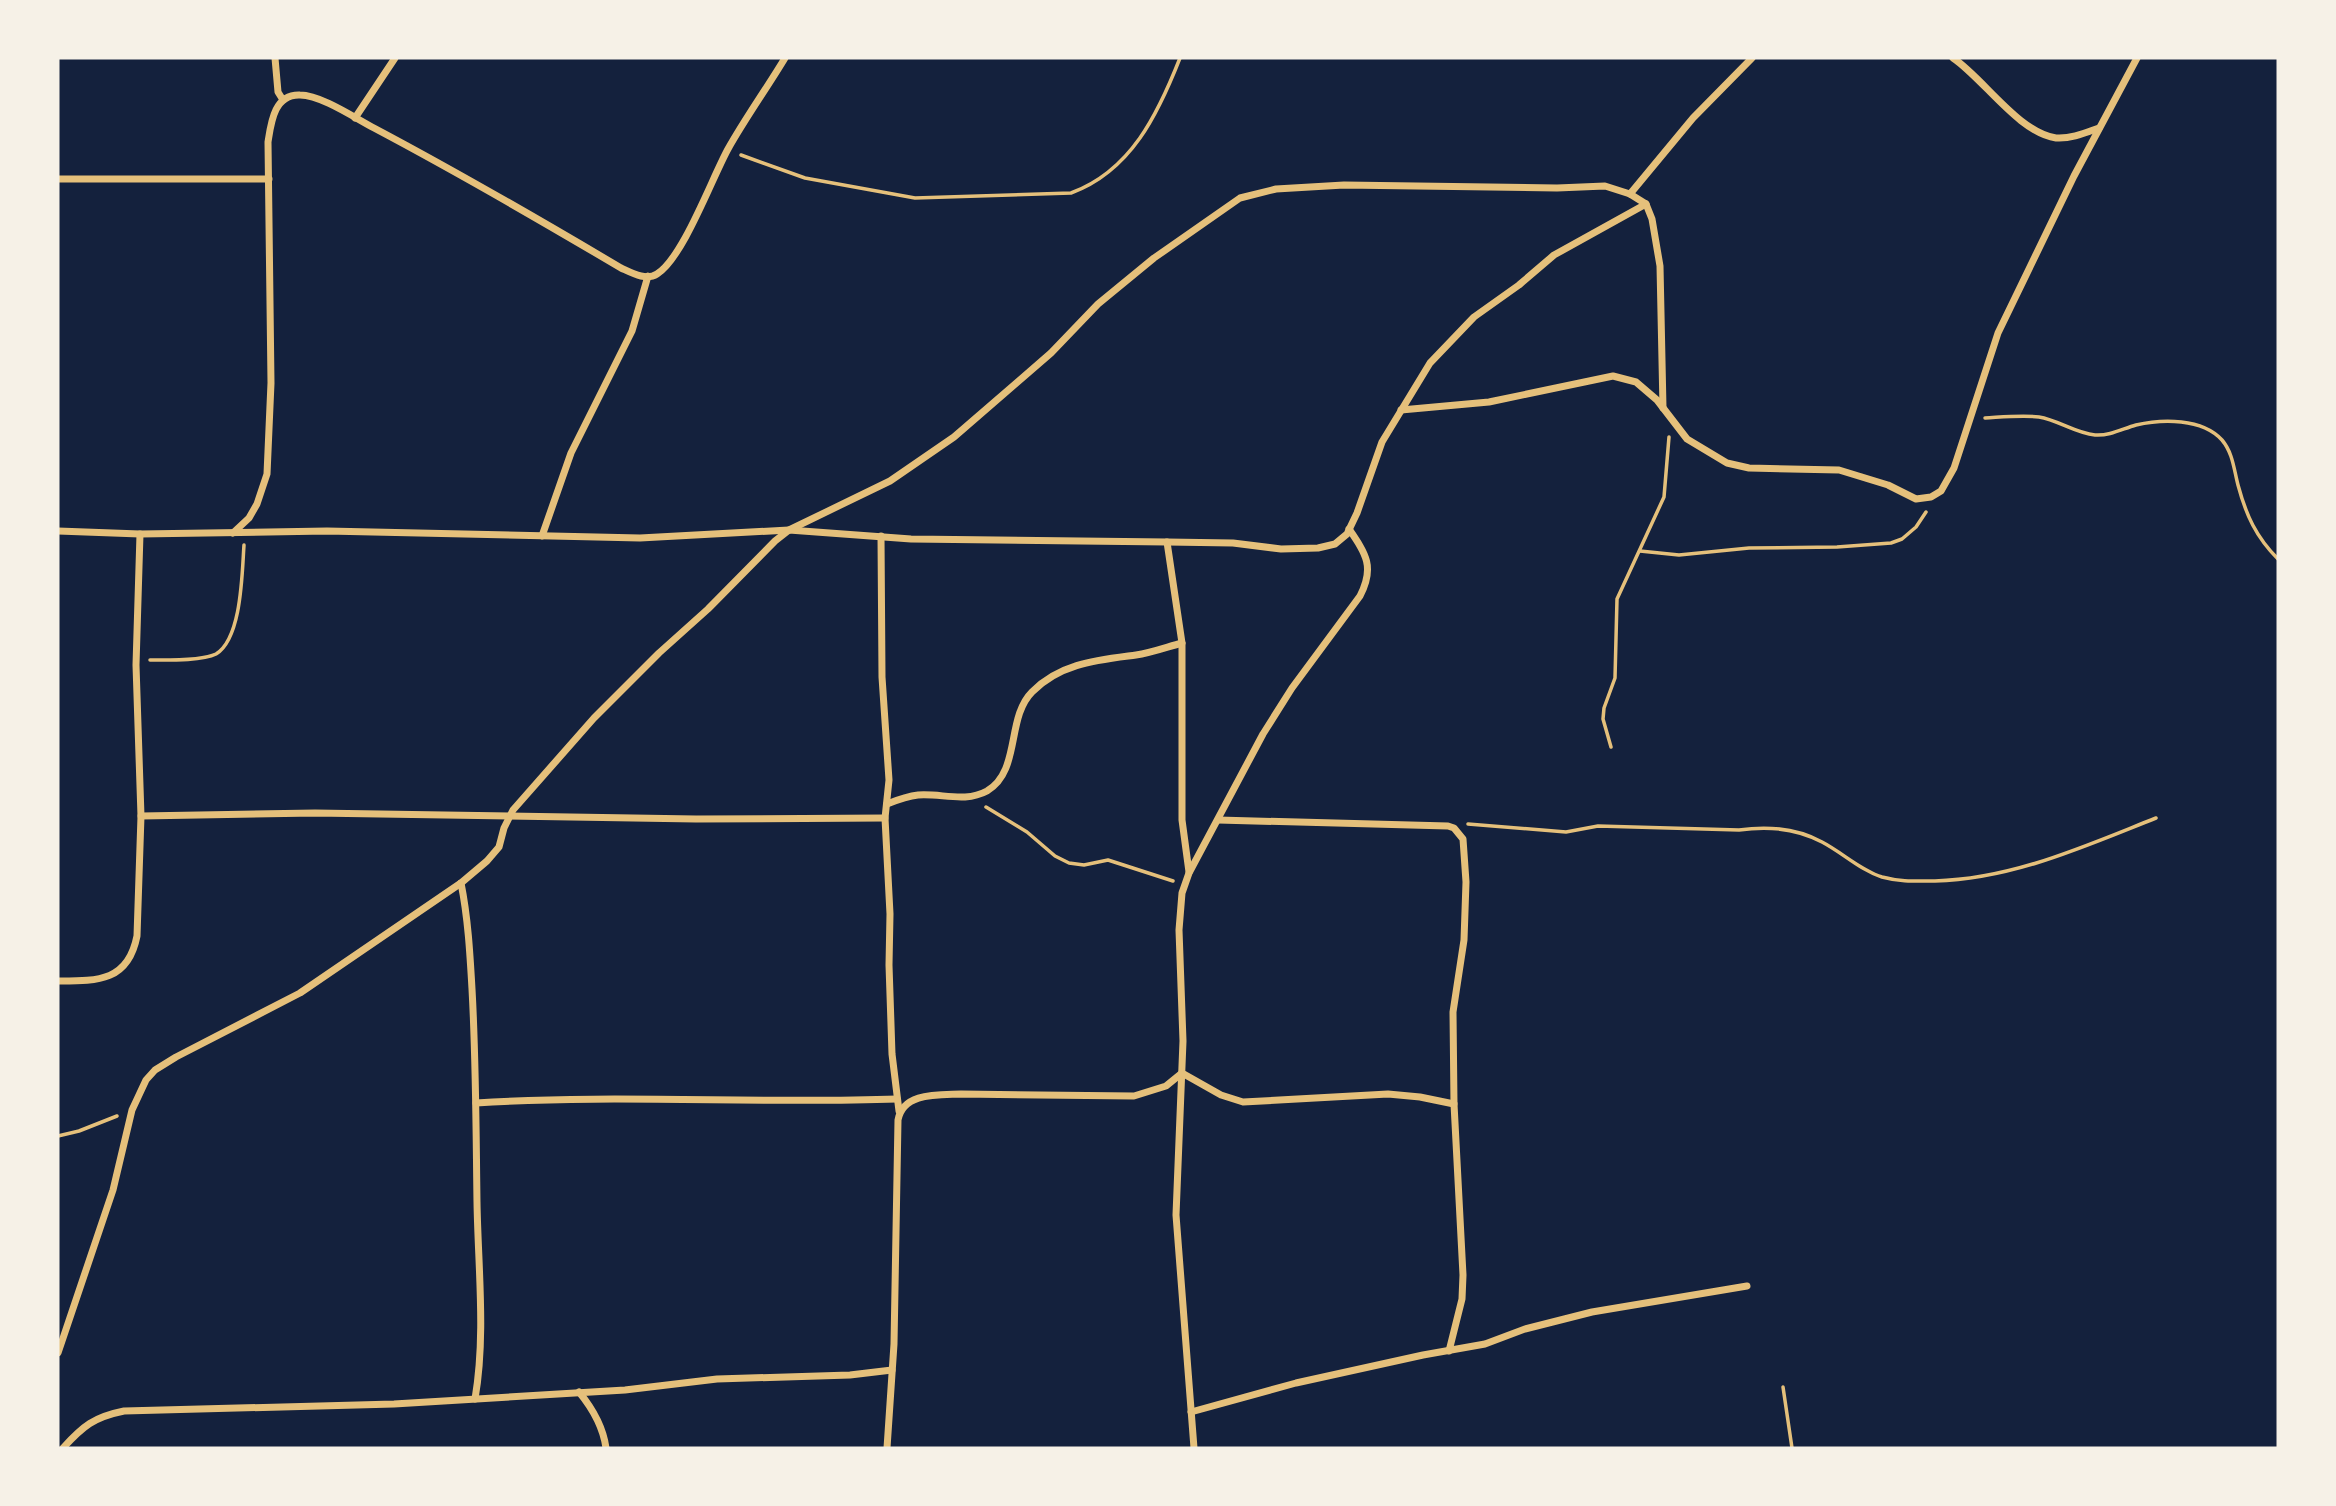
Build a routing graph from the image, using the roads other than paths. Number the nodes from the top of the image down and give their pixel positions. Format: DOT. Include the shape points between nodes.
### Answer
graph roads {
  1 [pos="275,58"];
  2 [pos="395,58"];
  3 [pos="785,58"];
  4 [pos="1752,58"];
  5 [pos="1952,58"];
  6 [pos="2137,58"];
  7 [pos="283,100"];
  8 [pos="355,118"];
  9 [pos="2099,128"];
  10 [pos="58,179"];
  11 [pos="269,179"];
  12 [pos="1630,194"];
  13 [pos="1646,205"];
  14 [pos="648,276"];
  15 [pos="1663,408"];
  16 [pos="1401,410"];
  17 [pos="1349,529"];
  18 [pos="789,530"];
  19 [pos="58,531"];
  20 [pos="233,533"];
  21 [pos="141,534"];
  22 [pos="542,536"];
  23 [pos="881,536"];
  24 [pos="1167,542"];
  25 [pos="1182,643"];
  26 [pos="887,804"];
  27 [pos="141,816"];
  28 [pos="509,817"];
  29 [pos="885,818"];
  30 [pos="1218,820"];
  31 [pos="1189,873"];
  32 [pos="461,883"];
  33 [pos="58,981"];
  34 [pos="1182,1073"];
  35 [pos="897,1099"];
  36 [pos="476,1103"];
  37 [pos="1454,1104"];
  38 [pos="900,1111"];
  39 [pos="1747,1286"];
  40 [pos="1449,1351"];
  41 [pos="58,1353"];
  42 [pos="892,1370"];
  43 [pos="579,1392"];
  44 [pos="475,1399"];
  45 [pos="1191,1412"];
  46 [pos="63,1448"];
  47 [pos="606,1448"];
  48 [pos="887,1448"];
  49 [pos="1194,1448"];
  1 -- 7 [label="street"];
  2 -- 8 [label="street"];
  3 -- 14 [label="street" via="727,150 668,264"];
  4 -- 12 [label="street" via="1693,118"];
  5 -- 9 [label="street" via="2019,119 2039,131 2054,138"];
  6 -- 9 [label="street"];
  7 -- 8 [label="street" via="309,96"];
  7 -- 11 [label="street" via="270,128"];
  8 -- 14 [label="street" via="621,268"];
  9 -- 15 [label="street" via="1998,333 1954,468 1941,491 1916,499 1839,470 1749,468 1727,463 1687,439"];
  10 -- 11 [label="street"];
  11 -- 20 [label="street" via="267,474 249,518"];
  12 -- 13 [label="street"];
  12 -- 18 [label="street" via="1605,186 1344,185 1276,189 1240,198 1098,304 1051,353 954,437 890,481"];
  13 -- 15 [label="street" via="1660,266"];
  13 -- 16 [label="street" via="1554,255 1474,317 1430,363"];
  14 -- 22 [label="street" via="632,331 571,453"];
  15 -- 16 [label="street" via="1636,382 1614,376 1489,402"];
  16 -- 17 [label="street" via="1382,442"];
  17 -- 24 [label="street" via="1335,544 1318,548"];
  17 -- 30 [label="street" via="1368,563 1367,582 1262,734"];
  18 -- 22 [label="street" via="640,538"];
  18 -- 23 [label="street"];
  18 -- 28 [label="street" via="594,718"];
  19 -- 21 [label="street"];
  20 -- 21 [label="street"];
  20 -- 22 [label="street"];
  21 -- 27 [label="street" via="136,660"];
  23 -- 24 [label="street"];
  23 -- 26 [label="street"];
  24 -- 25 [label="street"];
  25 -- 26 [label="street" via="1088,662 1047,680 1022,708 1006,768 996,785 984,793 968,797 918,795"];
  25 -- 31 [label="street" via="1182,820"];
  26 -- 29 [label="street"];
  27 -- 28 [label="street"];
  27 -- 33 [label="street" via="138,936 132,955 106,978"];
  28 -- 29 [label="street"];
  28 -- 32 [label="street" via="497,849"];
  29 -- 35 [label="street" via="891,1041"];
  30 -- 31 [label="street"];
  30 -- 37 [label="street" via="1454,828 1465,848 1466,918 1453,1012"];
  31 -- 34 [label="street" via="1180,930"];
  32 -- 36 [label="street" via="467,917"];
  32 -- 41 [label="street" via="300,993 155,1070 132,1110 113,1191"];
  34 -- 37 [label="street" via="1221,1096 1243,1102 1388,1094"];
  34 -- 38 [label="street" via="1166,1086 1134,1096 933,1095 908,1103"];
  34 -- 45 [label="street" via="1176,1215"];
  35 -- 36 [label="street" via="565,1098"];
  35 -- 38 [label="street"];
  36 -- 44 [label="street" via="480,1265"];
  37 -- 40 [label="street" via="1463,1275"];
  38 -- 42 [label="street"];
  39 -- 40 [label="street" via="1592,1312"];
  40 -- 45 [label="street" via="1296,1383"];
  42 -- 43 [label="street"];
  42 -- 48 [label="street"];
  43 -- 44 [label="street"];
  43 -- 47 [label="street" via="595,1414"];
  44 -- 46 [label="street" via="124,1411 83,1425"];
  45 -- 49 [label="street"];
}
